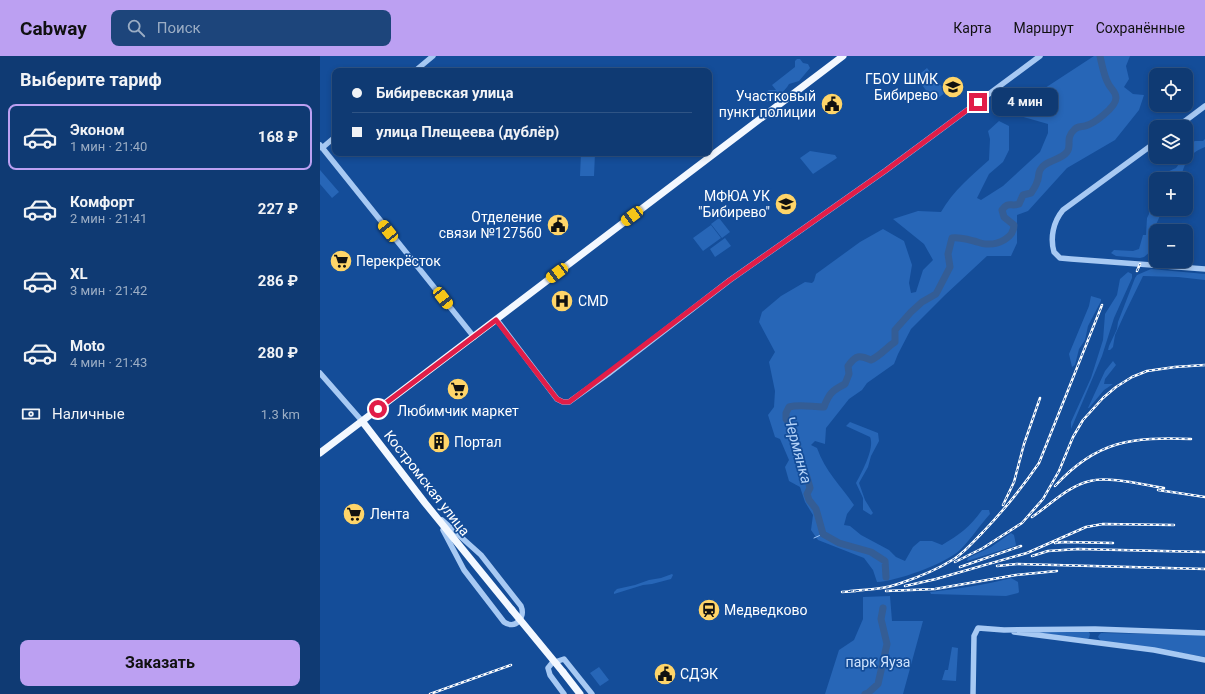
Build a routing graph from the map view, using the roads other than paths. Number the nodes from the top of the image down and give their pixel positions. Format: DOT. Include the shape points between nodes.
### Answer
graph roads {
  1 [pos="433,56"];
  2 [pos="843,56"];
  3 [pos="1040,56"];
  4 [pos="419,68"];
  5 [pos="1205,106"];
  6 [pos="1186,120"];
  7 [pos="332,139"];
  8 [pos="321,146"];
  9 [pos="1149,147"];
  10 [pos="712,155"];
  11 [pos="711,156"];
  12 [pos="1205,268"];
  13 [pos="496,320"];
  14 [pos="474,337"];
  15 [pos="320,373"];
  16 [pos="362,421"];
  17 [pos="320,453"];
  18 [pos="425,503"];
  19 [pos="434,514"];
  20 [pos="1087,629"];
  21 [pos="1004,630"];
  22 [pos="1103,630"];
  23 [pos="1205,633"];
  24 [pos="1093,637"];
  25 [pos="1101,642"];
  26 [pos="1205,660"];
  27 [pos="564,694"];
  28 [pos="580,694"];
  29 [pos="592,694"];
  30 [pos="973,694"];
  1 -- 4 [label="street"];
  2 -- 10 [label="main road"];
  3 -- 13 [label="street" via="885,171 730,280 569,402 557,399"];
  5 -- 6 [label="street"];
  7 -- 8 [label="street"];
  8 -- 14 [label="street"];
  9 -- 12 [label="street" via="1063,210 1054,227 1054,252 1060,258"];
  11 -- 13 [label="main road"];
  13 -- 14 [label="main road"];
  14 -- 16 [label="main road"];
  15 -- 16 [label="street, Костромская улица"];
  16 -- 17 [label="main road"];
  16 -- 18 [label="main road, Костромская улица"];
  18 -- 19 [label="main road, Костромская улица"];
  18 -- 19 [label="street" via="481,555 521,606 523,613 519,621 510,624 504,622 464,570"];
  19 -- 28 [label="main road, Костромская улица, bridge"];
  20 -- 21 [label="street"];
  20 -- 22 [label="street"];
  20 -- 24 [label="street"];
  21 -- 24 [label="street"];
  21 -- 30 [label="street" via="978,628 976,631"];
  22 -- 23 [label="street"];
  22 -- 24 [label="street"];
  24 -- 25 [label="street"];
  24 -- 25 [label="street"];
  25 -- 26 [label="street"];
  27 -- 29 [label="street" via="548,668 552,663 564,659"];
}
